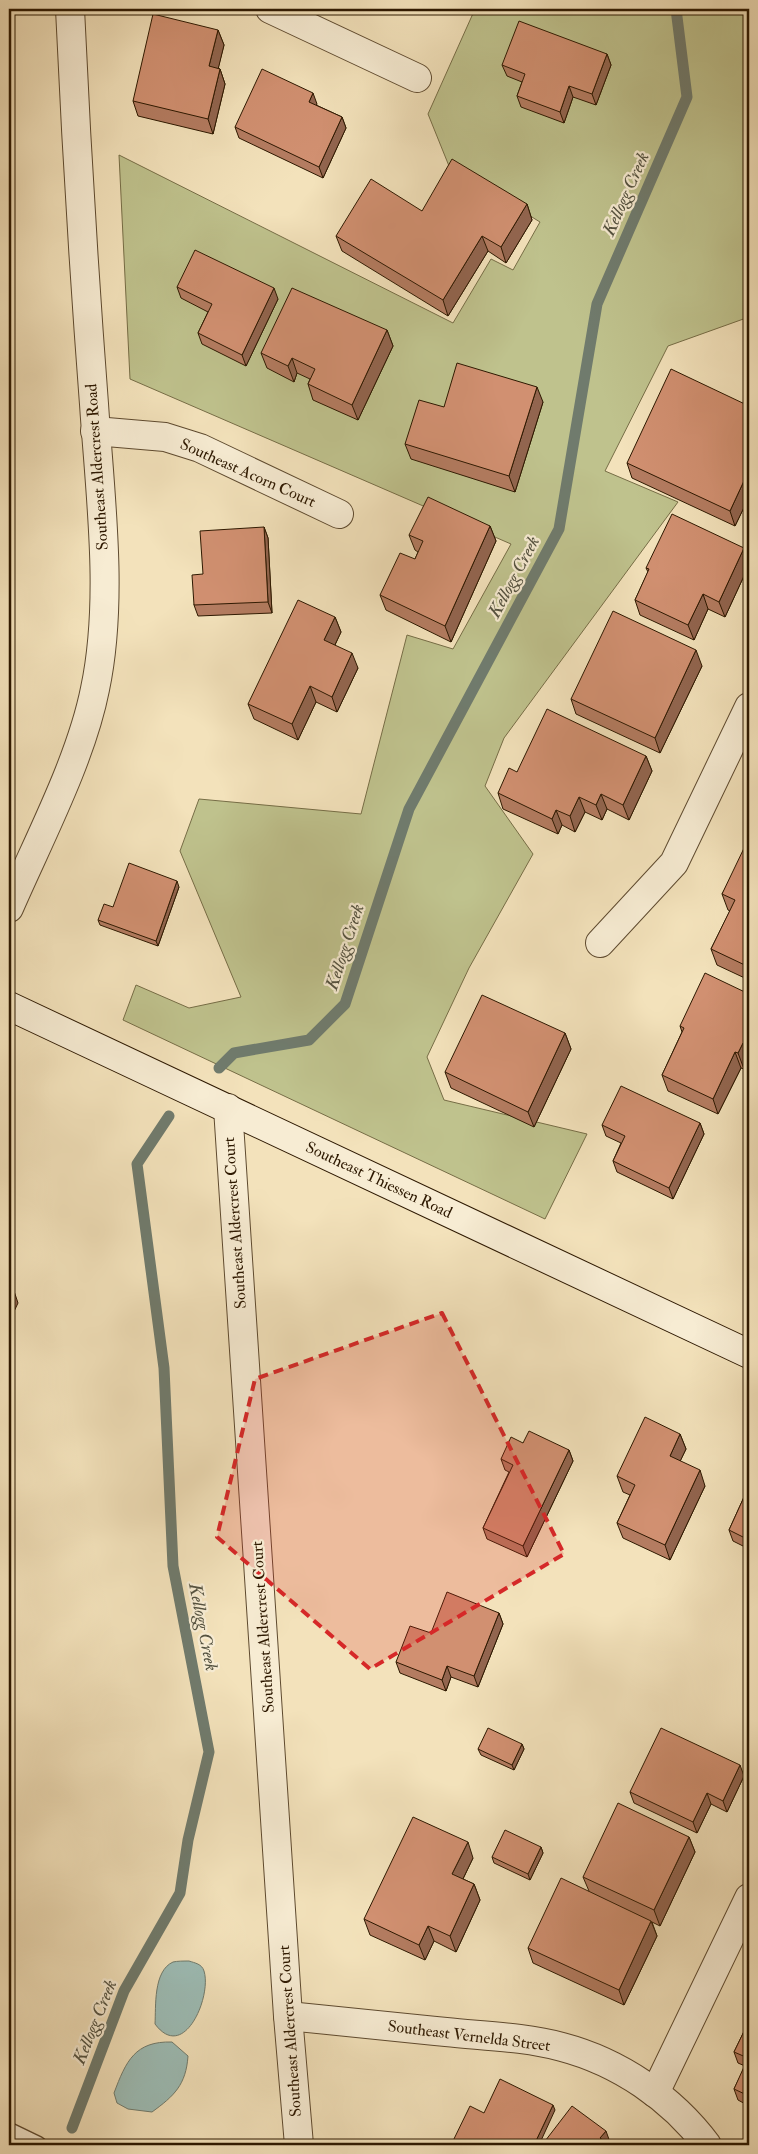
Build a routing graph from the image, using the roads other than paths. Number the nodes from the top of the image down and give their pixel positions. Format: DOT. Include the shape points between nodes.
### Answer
graph roads {
  1 [pos="70,9"];
  2 [pos="270,9"];
  3 [pos="417,78"];
  4 [pos="95,431"];
  5 [pos="339,514"];
  6 [pos="749,707"];
  7 [pos="9,908"];
  8 [pos="600,943"];
  9 [pos="9,1006"];
  10 [pos="228,1108"];
  11 [pos="749,1354"];
  12 [pos="749,1898"];
  13 [pos="288,2016"];
  14 [pos="655,2093"];
  15 [pos="9,2131"];
  16 [pos="38,2145"];
  17 [pos="299,2145"];
  18 [pos="707,2145"];
  1 -- 4 [label="street, Southeast Aldercrest Road"];
  2 -- 3 [label="street"];
  4 -- 5 [label="street, Southeast Acorn Court" via="164,437 200,448"];
  4 -- 7 [label="street, Southeast Aldercrest Road" via="104,616 95,690 86,724 61,788"];
  6 -- 8 [label="street" via="674,863"];
  9 -- 10 [label="street, Southeast Thiessen Road"];
  10 -- 11 [label="street, Southeast Thiessen Road"];
  10 -- 13 [label="street, Southeast Aldercrest Court"];
  12 -- 14 [label="street"];
  13 -- 14 [label="street, Southeast Vernelda Street" via="519,2039 562,2047 601,2060 632,2076"];
  13 -- 17 [label="street, Southeast Aldercrest Court"];
  14 -- 18 [label="street, Southeast Vernelda Street" via="672,2106"];
  15 -- 16 [label="lane"];
}
